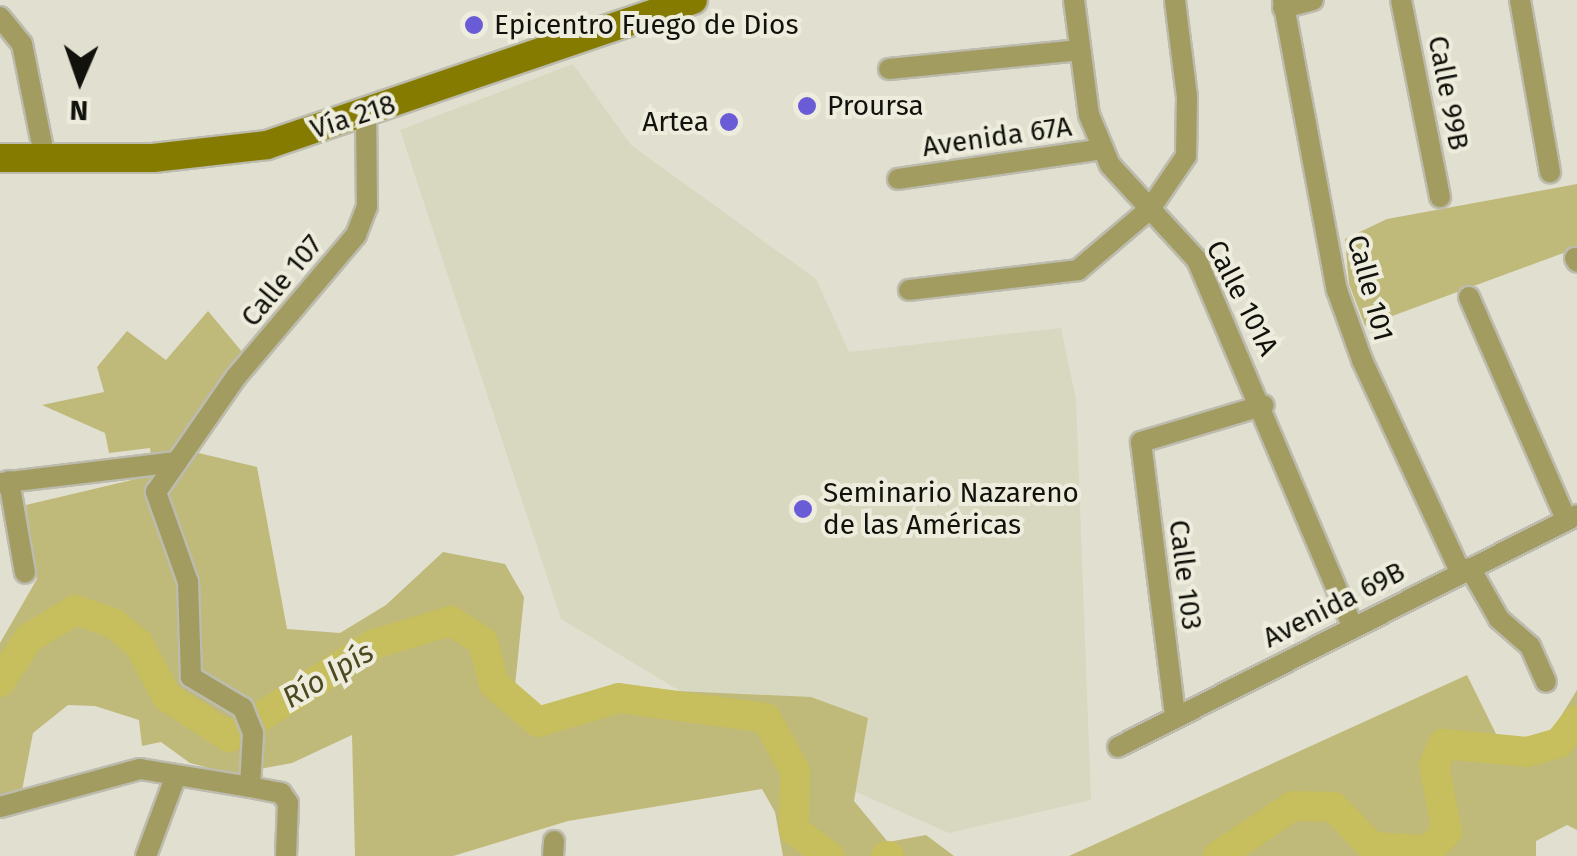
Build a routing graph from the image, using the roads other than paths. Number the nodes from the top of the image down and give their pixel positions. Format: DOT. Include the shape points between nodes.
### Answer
graph roads {
  1 [pos="692,0"];
  2 [pos="1074,0"];
  3 [pos="1175,0"];
  4 [pos="1313,0"];
  5 [pos="1401,0"];
  6 [pos="1520,0"];
  7 [pos="1283,4"];
  8 [pos="656,7"];
  9 [pos="0,18"];
  10 [pos="1080,50"];
  11 [pos="889,68"];
  12 [pos="366,113"];
  13 [pos="1103,149"];
  14 [pos="0,158"];
  15 [pos="45,159"];
  16 [pos="1550,172"];
  17 [pos="898,179"];
  18 [pos="1440,197"];
  19 [pos="1150,209"];
  20 [pos="909,290"];
  21 [pos="1469,297"];
  22 [pos="1264,404"];
  23 [pos="177,462"];
  24 [pos="4,482"];
  25 [pos="1571,517"];
  26 [pos="1465,570"];
  27 [pos="25,573"];
  28 [pos="1353,627"];
  29 [pos="1546,682"];
  30 [pos="1175,715"];
  31 [pos="1118,747"];
  32 [pos="175,778"];
  33 [pos="250,787"];
  34 [pos="0,807"];
  35 [pos="146,856"];
  36 [pos="286,856"];
  1 -- 8 [label="main road, Vía 218"];
  2 -- 10 [label="street"];
  3 -- 19 [label="street" via="1187,98 1186,156"];
  4 -- 7 [label="street"];
  5 -- 18 [label="street, Calle 99B"];
  6 -- 16 [label="street"];
  7 -- 26 [label="street, Calle 101" via="1338,290 1362,360"];
  8 -- 12 [label="main road, Vía 218"];
  9 -- 15 [label="street" via="22,44"];
  10 -- 11 [label="street"];
  10 -- 13 [label="street" via="1088,116"];
  12 -- 15 [label="main road, Vía 218" via="266,145 153,158"];
  12 -- 23 [label="street, Calle 107" via="367,206 356,235 236,377"];
  13 -- 17 [label="street, Avenida 67A"];
  13 -- 19 [label="street"];
  14 -- 15 [label="main road, Vía 218"];
  19 -- 20 [label="street" via="1078,270"];
  19 -- 22 [label="street, Calle 101A" via="1197,260"];
  21 -- 25 [label="street"];
  22 -- 28 [label="street, Calle 101A"];
  22 -- 30 [label="street, Calle 103" via="1141,442"];
  23 -- 24 [label="street"];
  23 -- 33 [label="street, Calle 107" via="156,492 188,582 192,678 243,708 252,750"];
  24 -- 27 [label="street"];
  25 -- 26 [label="street, Avenida 69B"];
  26 -- 28 [label="street, Avenida 69B"];
  26 -- 29 [label="street, Calle 101" via="1498,619 1530,646"];
  28 -- 30 [label="street, Avenida 69B"];
  30 -- 31 [label="street, Avenida 69B"];
  32 -- 33 [label="street"];
  32 -- 34 [label="street" via="140,768"];
  32 -- 35 [label="street"];
  33 -- 36 [label="street" via="281,793 288,802"];
}
